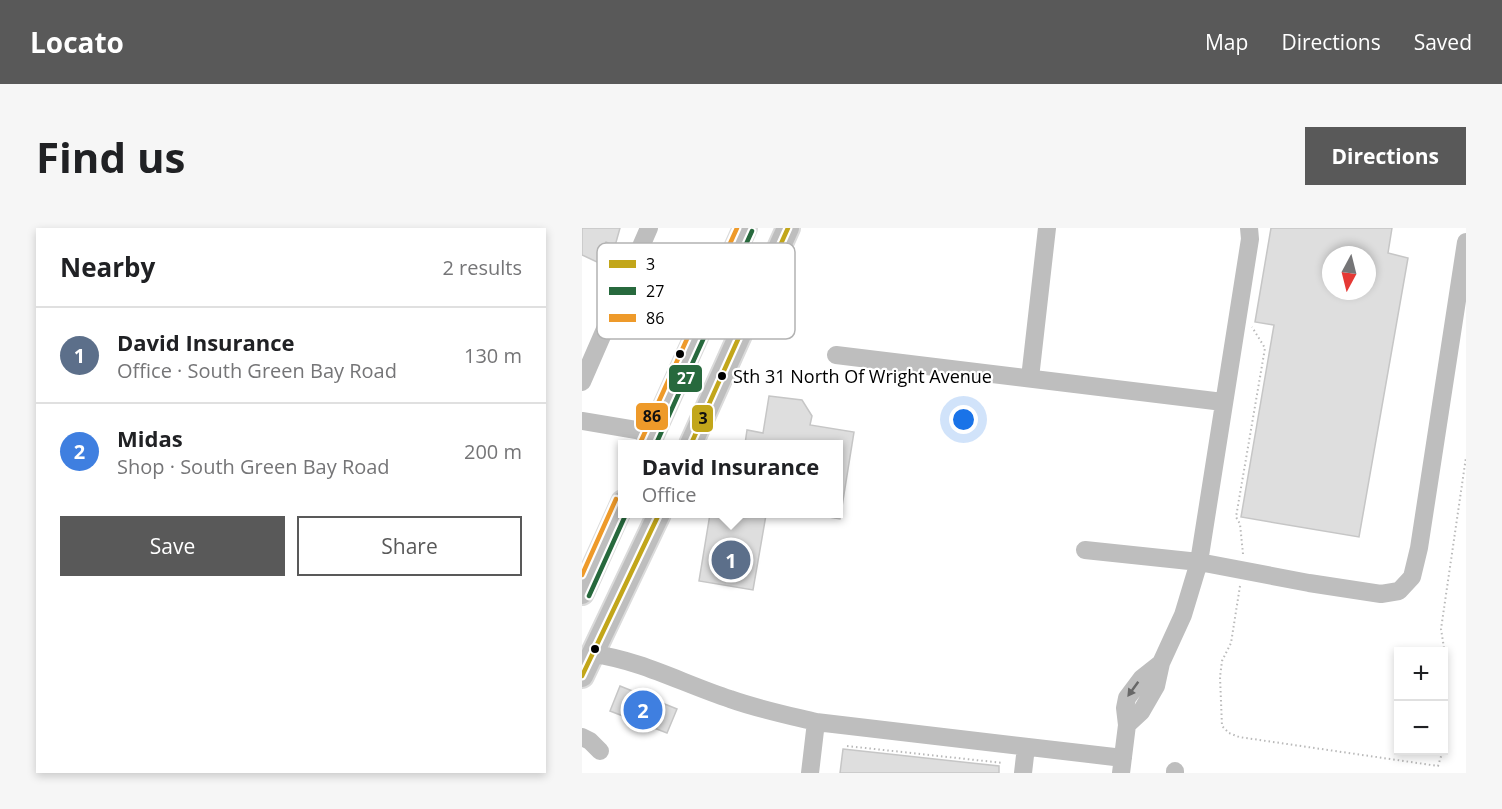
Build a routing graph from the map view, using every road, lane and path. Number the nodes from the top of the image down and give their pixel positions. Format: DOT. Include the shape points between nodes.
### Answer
graph roads {
  1 [pos="649,228"];
  2 [pos="745,228"];
  3 [pos="788,228"];
  4 [pos="1047,228"];
  5 [pos="1249,228"];
  6 [pos="1466,242"];
  7 [pos="642,243"];
  8 [pos="738,243"];
  9 [pos="781,243"];
  10 [pos="601,339"];
  11 [pos="696,339"];
  12 [pos="738,339"];
  13 [pos="836,355"];
  14 [pos="1030,378"];
  15 [pos="582,382"];
  16 [pos="1223,402"];
  17 [pos="582,421"];
  18 [pos="651,439"];
  19 [pos="693,440"];
  20 [pos="1466,457"];
  21 [pos="618,513"];
  22 [pos="657,518"];
  23 [pos="1085,550"];
  24 [pos="1199,562"];
  25 [pos="582,593"];
  26 [pos="593,654"];
  27 [pos="582,676"];
  28 [pos="1445,701"];
  29 [pos="816,722"];
  30 [pos="582,737"];
  31 [pos="847,746"];
  32 [pos="1026,747"];
  33 [pos="600,751"];
  34 [pos="1003,763"];
  35 [pos="1122,765"];
  36 [pos="810,773"];
  37 [pos="1023,773"];
  1 -- 7 [label="lane"];
  2 -- 8 [label="main road"];
  3 -- 9 [label="main road"];
  4 -- 14 [label="lane"];
  5 -- 16 [label="lane"];
  6 -- 24 [label="lane" via="1412,577 1399,591 1381,594"];
  10 -- 15 [label="lane"];
  11 -- 18 [label="main road"];
  12 -- 19 [label="main road"];
  13 -- 14 [label="lane"];
  14 -- 16 [label="lane"];
  16 -- 24 [label="lane"];
  17 -- 18 [label="lane"];
  20 -- 28 [label="path" via="1441,629 1447,666"];
  21 -- 25 [label="main road"];
  22 -- 26 [label="main road"];
  23 -- 24 [label="lane"];
  24 -- 35 [label="lane" via="1183,615 1161,663 1142,678 1127,698"];
  26 -- 27 [label="main road"];
  26 -- 29 [label="lane" via="616,657 766,711"];
  29 -- 32 [label="lane"];
  29 -- 36 [label="lane"];
  30 -- 33 [label="lane"];
  31 -- 34 [label="path"];
  32 -- 35 [label="lane"];
  32 -- 37 [label="lane"];
}
